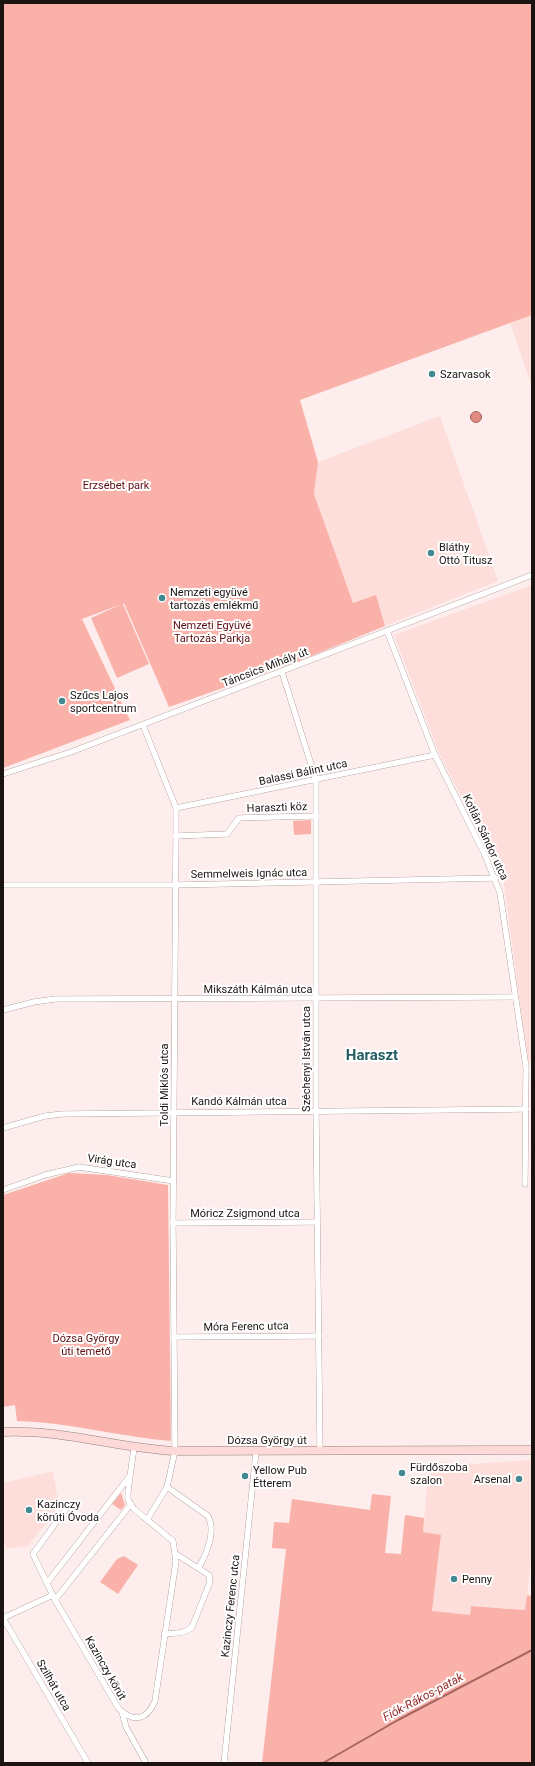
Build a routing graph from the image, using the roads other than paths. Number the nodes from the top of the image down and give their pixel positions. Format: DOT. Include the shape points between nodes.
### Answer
graph roads {
  1 [pos="532,575"];
  2 [pos="386,631"];
  3 [pos="282,672"];
  4 [pos="143,725"];
  5 [pos="435,755"];
  6 [pos="3,774"];
  7 [pos="316,780"];
  8 [pos="176,808"];
  9 [pos="316,816"];
  10 [pos="176,836"];
  11 [pos="496,878"];
  12 [pos="315,881"];
  13 [pos="175,885"];
  14 [pos="3,886"];
  15 [pos="515,997"];
  16 [pos="174,999"];
  17 [pos="316,999"];
  18 [pos="3,1010"];
  19 [pos="529,1066"];
  20 [pos="526,1109"];
  21 [pos="316,1111"];
  22 [pos="174,1112"];
  23 [pos="3,1128"];
  24 [pos="174,1181"];
  25 [pos="525,1184"];
  26 [pos="3,1190"];
  27 [pos="317,1222"];
  28 [pos="173,1223"];
  29 [pos="319,1336"];
  30 [pos="174,1337"];
  31 [pos="3,1432"];
  32 [pos="134,1448"];
  33 [pos="532,1450"];
  34 [pos="175,1451"];
  35 [pos="320,1451"];
  36 [pos="256,1452"];
  37 [pos="129,1476"];
  38 [pos="167,1487"];
  39 [pos="131,1504"];
  40 [pos="66,1509"];
  41 [pos="147,1520"];
  42 [pos="176,1554"];
  43 [pos="199,1567"];
  44 [pos="47,1583"];
  45 [pos="54,1597"];
  46 [pos="3,1618"];
  47 [pos="164,1634"];
  48 [pos="122,1712"];
  49 [pos="88,1763"];
  50 [pos="146,1763"];
  51 [pos="224,1763"];
  1 -- 2 [label="street, Táncsics Mihály út"];
  2 -- 3 [label="street, Táncsics Mihály út"];
  2 -- 5 [label="street, Kotlán Sándor utca"];
  3 -- 4 [label="street, Táncsics Mihály út"];
  3 -- 7 [label="street, Széchenyi István utca"];
  4 -- 6 [label="street, Táncsics Mihály út"];
  4 -- 8 [label="street, Toldi Miklós utca"];
  5 -- 7 [label="street, Balassi Bálint utca"];
  5 -- 11 [label="street, Kotlán Sándor utca"];
  7 -- 8 [label="street, Balassi Bálint utca"];
  7 -- 9 [label="street, Széchenyi István utca"];
  8 -- 10 [label="street, Toldi Miklós utca"];
  9 -- 10 [label="street, Haraszti köz" via="239,818 228,834"];
  9 -- 12 [label="street, Széchenyi István utca"];
  10 -- 13 [label="street, Toldi Miklós utca"];
  11 -- 12 [label="street, Semmelweis Ignác utca"];
  11 -- 15 [label="street, Kotlán Sándor utca"];
  12 -- 13 [label="street, Semmelweis Ignác utca"];
  12 -- 17 [label="street, Széchenyi István utca"];
  13 -- 14 [label="street, Semmelweis Ignác utca"];
  13 -- 16 [label="street, Toldi Miklós utca"];
  15 -- 17 [label="street, Mikszáth Kálmán utca"];
  15 -- 19 [label="street, Kotlán Sándor utca"];
  16 -- 17 [label="street, Mikszáth Kálmán utca"];
  16 -- 18 [label="street, Mikszáth Kálmán utca" via="56,999"];
  16 -- 22 [label="street, Toldi Miklós utca"];
  17 -- 21 [label="street, Széchenyi István utca"];
  19 -- 20 [label="street, Kotlán Sándor utca"];
  20 -- 21 [label="street, Kandó Kálmán utca"];
  20 -- 25 [label="street, Kotlán Sándor utca"];
  21 -- 22 [label="street, Kandó Kálmán utca"];
  21 -- 27 [label="street, Széchenyi István utca"];
  22 -- 23 [label="street, Kandó Kálmán utca" via="54,1114"];
  22 -- 24 [label="street, Toldi Miklós utca"];
  24 -- 26 [label="street, Virág utca" via="79,1167"];
  24 -- 28 [label="street, Toldi Miklós utca"];
  27 -- 28 [label="street, Móricz Zsigmond utca"];
  27 -- 29 [label="street, Széchenyi István utca"];
  28 -- 30 [label="street, Toldi Miklós utca"];
  29 -- 30 [label="street, Móra Ferenc utca"];
  29 -- 35 [label="street, Széchenyi István utca"];
  30 -- 34 [label="street, Toldi Miklós utca"];
  31 -- 32 [label="main road, Dózsa György út" via="37,1432"];
  32 -- 34 [label="main road, Dózsa György út"];
  32 -- 37 [label="street"];
  33 -- 35 [label="main road, Dózsa György út"];
  34 -- 36 [label="main road, Dózsa György út"];
  34 -- 38 [label="street"];
  35 -- 36 [label="main road, Dózsa György út"];
  36 -- 51 [label="street, Kazinczy Ferenc utca"];
  37 -- 39 [label="street" via="128,1500"];
  37 -- 44 [label="street"];
  38 -- 41 [label="street"];
  38 -- 43 [label="street" via="208,1516 210,1521 207,1550"];
  39 -- 41 [label="street, Kazinczy körút"];
  39 -- 45 [label="street"];
  40 -- 44 [label="street, Kazinczy körút" via="33,1554"];
  41 -- 42 [label="street, Kazinczy körút" via="168,1536 173,1542"];
  42 -- 43 [label="street"];
  42 -- 47 [label="street, Kazinczy körút" via="174,1583"];
  43 -- 47 [label="street" via="211,1578 192,1627 181,1633"];
  44 -- 45 [label="street, Kazinczy körút"];
  45 -- 46 [label="street"];
  45 -- 48 [label="street, Kazinczy körút"];
  46 -- 49 [label="street, Szilhát utca"];
  47 -- 48 [label="street, Kazinczy körút" via="153,1707 146,1715 136,1718"];
  48 -- 50 [label="street" via="126,1727"];
}
